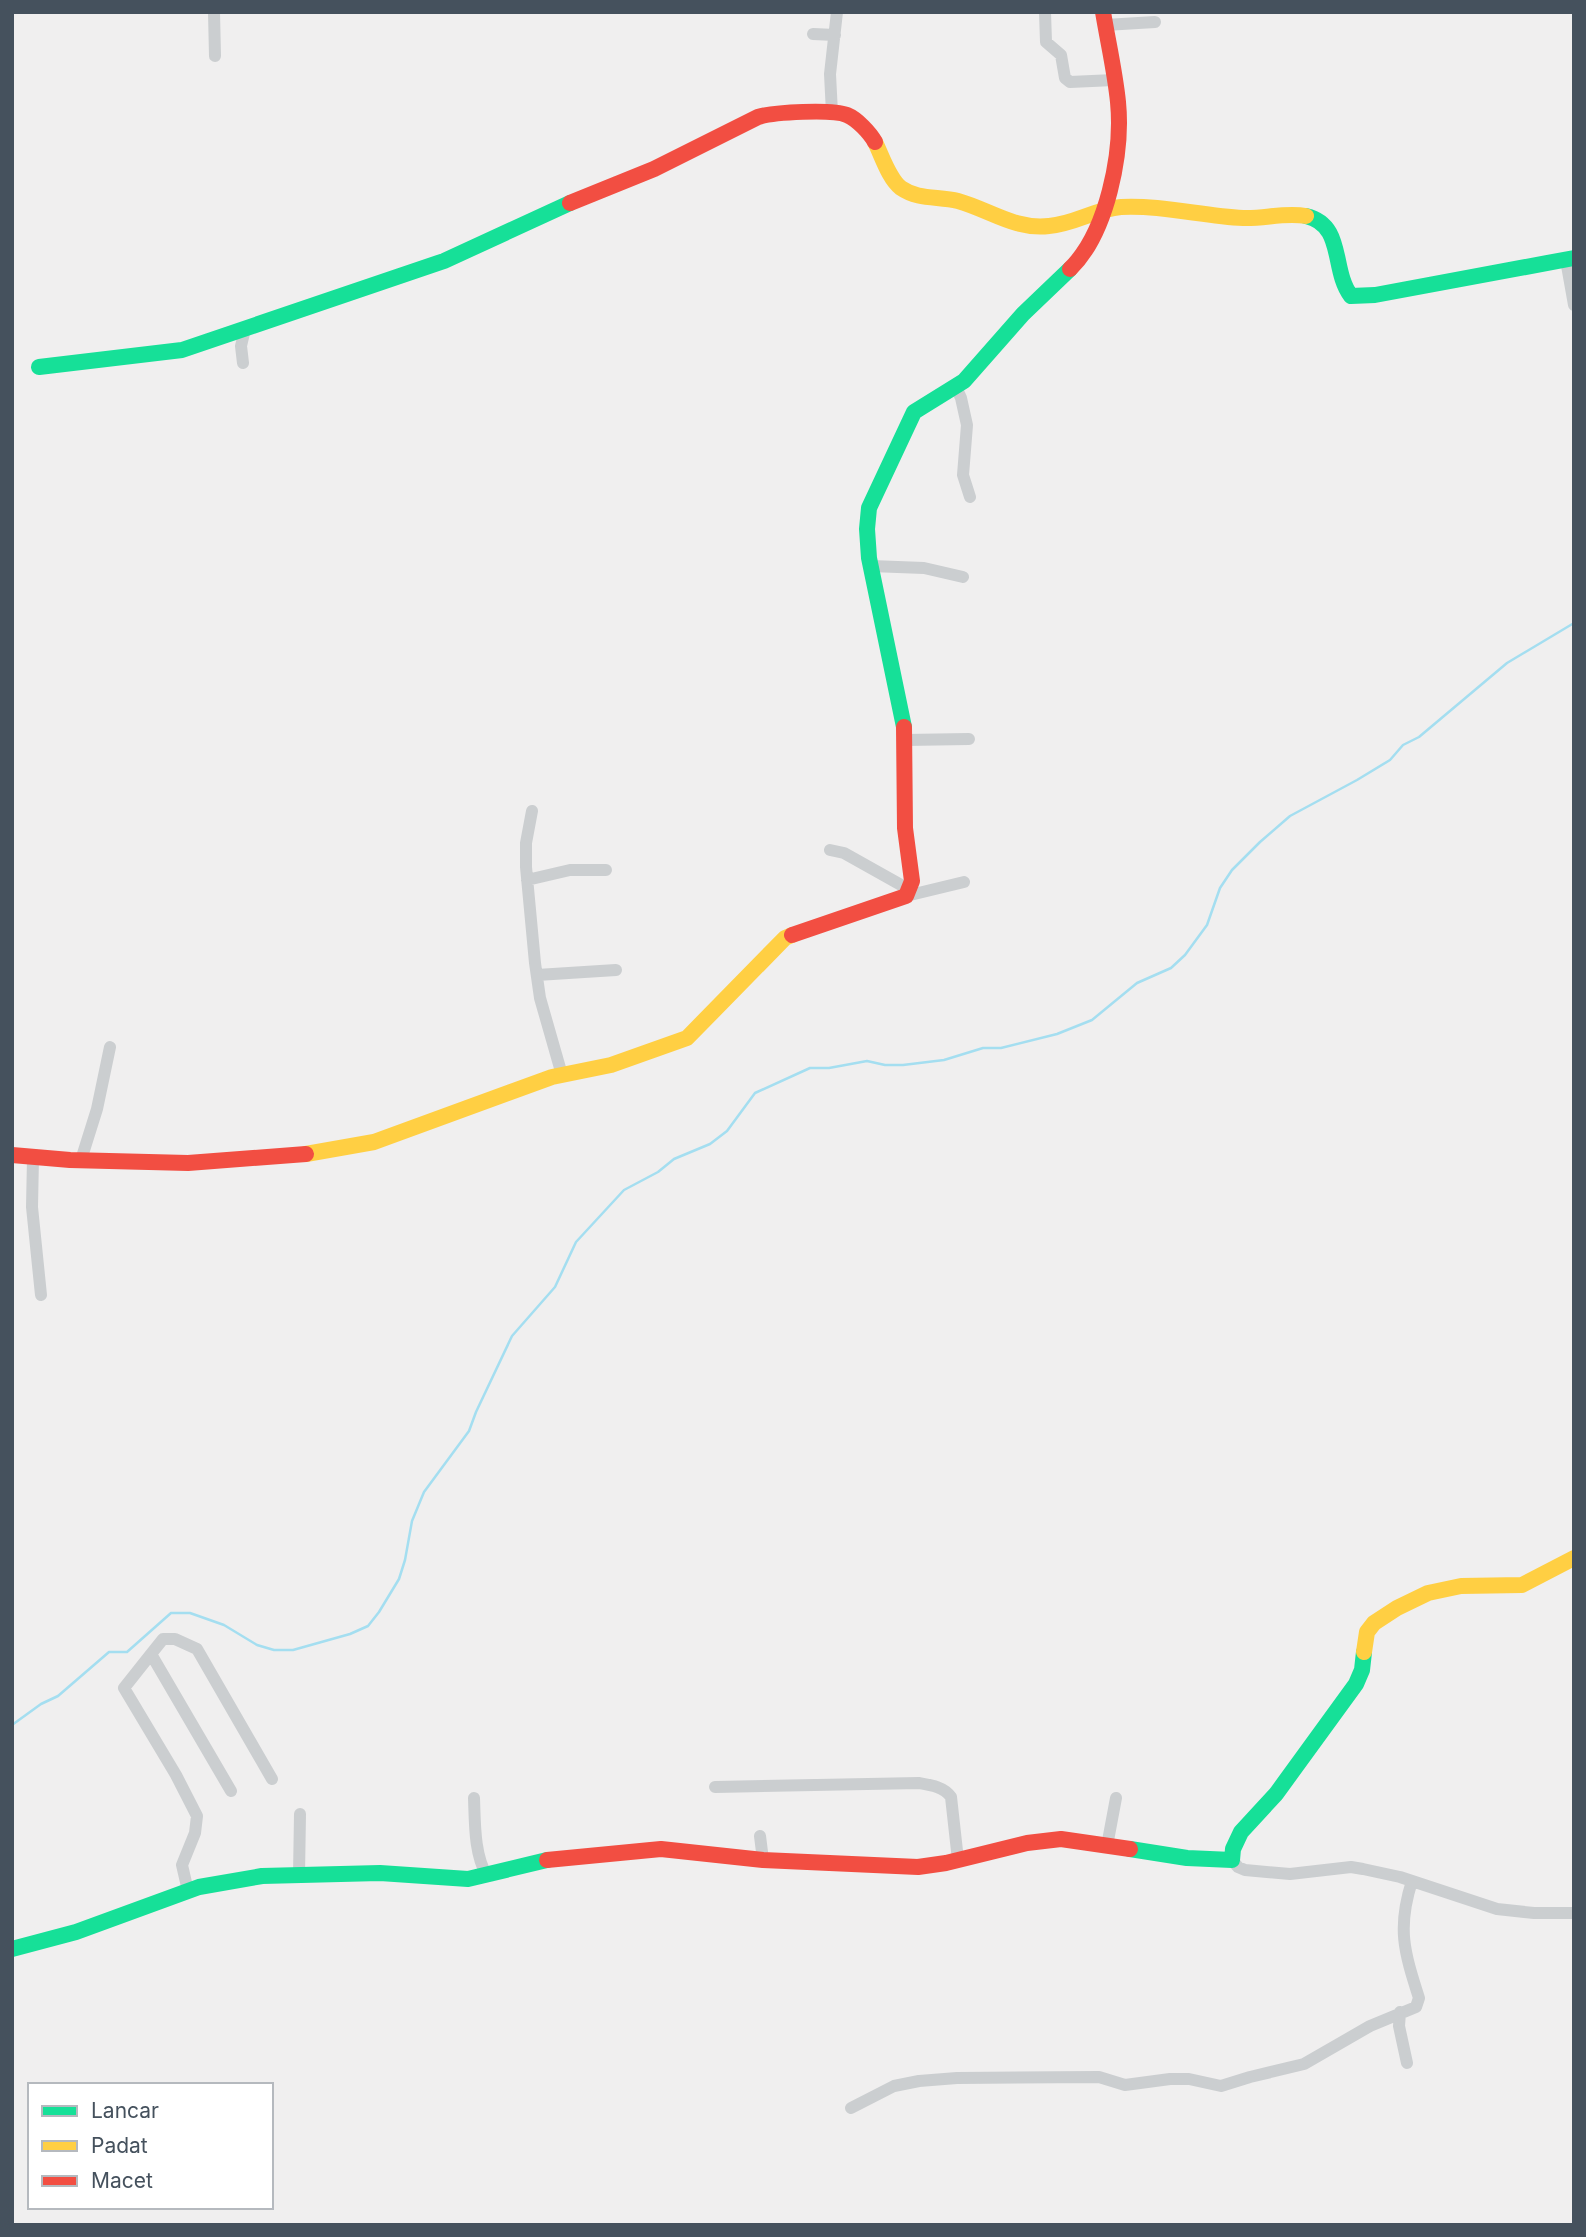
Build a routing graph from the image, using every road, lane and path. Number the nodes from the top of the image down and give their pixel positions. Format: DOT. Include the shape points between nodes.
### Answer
graph roads {
  1 [pos="214,12"];
  2 [pos="837,12"];
  3 [pos="1045,12"];
  4 [pos="1104,19"];
  5 [pos="1155,22"];
  6 [pos="813,34"];
  7 [pos="835,35"];
  8 [pos="215,56"];
  9 [pos="1114,80"];
  10 [pos="832,113"];
  11 [pos="1105,208"];
  12 [pos="1570,259"];
  13 [pos="1574,305"];
  14 [pos="245,329"];
  15 [pos="243,363"];
  16 [pos="39,368"];
  17 [pos="956,387"];
  18 [pos="970,497"];
  19 [pos="871,566"];
  20 [pos="963,577"];
  21 [pos="969,739"];
  22 [pos="905,740"];
  23 [pos="531,811"];
  24 [pos="830,850"];
  25 [pos="606,870"];
  26 [pos="527,880"];
  27 [pos="964,882"];
  28 [pos="908,893"];
  29 [pos="616,970"];
  30 [pos="537,975"];
  31 [pos="110,1047"];
  32 [pos="562,1075"];
  33 [pos="12,1155"];
  34 [pos="33,1158"];
  35 [pos="81,1160"];
  36 [pos="41,1294"];
  37 [pos="1574,1558"];
  38 [pos="150,1654"];
  39 [pos="272,1779"];
  40 [pos="715,1787"];
  41 [pos="231,1791"];
  42 [pos="474,1798"];
  43 [pos="1116,1798"];
  44 [pos="300,1814"];
  45 [pos="760,1836"];
  46 [pos="1107,1846"];
  47 [pos="762,1860"];
  48 [pos="958,1860"];
  49 [pos="1232,1860"];
  50 [pos="299,1875"];
  51 [pos="487,1876"];
  52 [pos="1412,1881"];
  53 [pos="188,1891"];
  54 [pos="1574,1913"];
  55 [pos="12,1949"];
  56 [pos="1400,2012"];
  57 [pos="1408,2063"];
  58 [pos="851,2108"];
  1 -- 8 [label="street"];
  2 -- 7 [label="street"];
  3 -- 9 [label="street" via="1046,42 1061,55 1065,78 1070,82"];
  4 -- 5 [label="street"];
  4 -- 9 [label="street"];
  6 -- 7 [label="street"];
  7 -- 10 [label="street"];
  9 -- 11 [label="street" via="1118,123"];
  10 -- 11 [label="street" via="858,122 873,138 896,184 914,195 959,202 1034,228 1065,224"];
  10 -- 14 [label="street" via="758,117 654,169 444,261"];
  11 -- 12 [label="street" via="1235,218 1310,216 1328,228 1346,291 1361,297"];
  11 -- 17 [label="street" via="1093,242 1079,260"];
  12 -- 13 [label="street"];
  14 -- 15 [label="street"];
  14 -- 16 [label="street" via="182,350"];
  17 -- 18 [label="street" via="967,425 963,475"];
  17 -- 19 [label="street" via="914,412 875,492 867,518"];
  19 -- 20 [label="street" via="924,568"];
  19 -- 22 [label="street"];
  21 -- 22 [label="street"];
  22 -- 28 [label="street" via="904,804 912,881"];
  23 -- 26 [label="street"];
  24 -- 28 [label="street" via="844,853"];
  25 -- 26 [label="street" via="570,870"];
  26 -- 30 [label="street"];
  27 -- 28 [label="street"];
  28 -- 32 [label="street" via="892,903 785,938 687,1038 623,1062"];
  29 -- 30 [label="street"];
  30 -- 32 [label="street"];
  31 -- 35 [label="street"];
  32 -- 35 [label="street" via="359,1147 204,1162"];
  33 -- 34 [label="street"];
  34 -- 35 [label="street"];
  34 -- 36 [label="street" via="32,1207"];
  37 -- 49 [label="street" via="1522,1585 1461,1586 1427,1593 1374,1623 1366,1636 1356,1684 1276,1794 1241,1832"];
  38 -- 39 [label="street" via="163,1639 176,1639 197,1649"];
  38 -- 41 [label="street"];
  38 -- 53 [label="street" via="124,1688 197,1816 182,1865"];
  40 -- 48 [label="street" via="931,1785 951,1797"];
  42 -- 51 [label="street" via="481,1863"];
  43 -- 46 [label="street"];
  44 -- 50 [label="street"];
  45 -- 47 [label="street"];
  46 -- 48 [label="street" via="1051,1839"];
  46 -- 49 [label="street"];
  47 -- 48 [label="street" via="901,1867"];
  47 -- 51 [label="street" via="646,1849 546,1860"];
  49 -- 52 [label="street" via="1238,1867 1254,1871 1310,1873 1350,1867"];
  50 -- 51 [label="street"];
  50 -- 53 [label="street" via="221,1881"];
  52 -- 54 [label="street" via="1497,1909"];
  52 -- 56 [label="street" via="1402,1930 1419,2001 1416,2007"];
  53 -- 55 [label="street" via="76,1932"];
  56 -- 57 [label="street"];
  56 -- 58 [label="street" via="1304,2064 1221,2086 1189,2079 1125,2085 1099,2077 957,2078 894,2087"];
}
